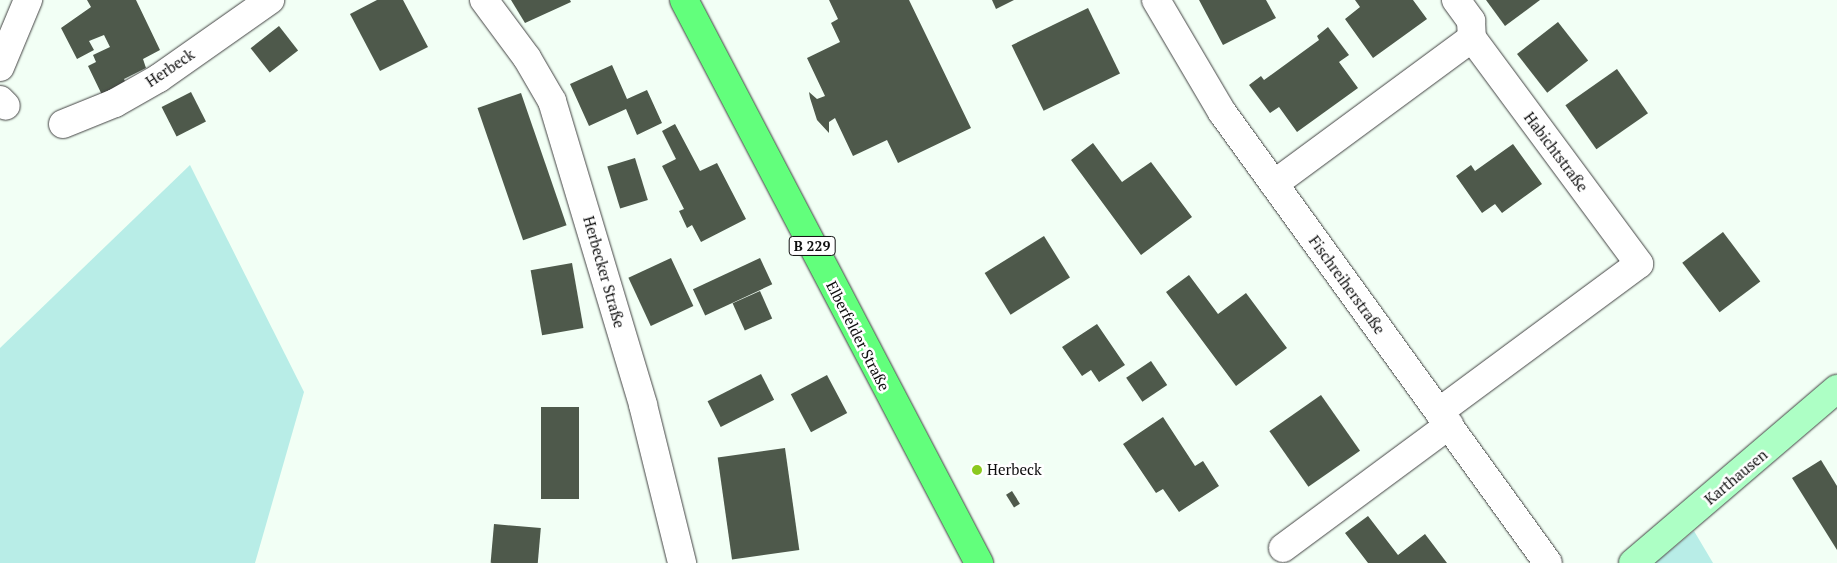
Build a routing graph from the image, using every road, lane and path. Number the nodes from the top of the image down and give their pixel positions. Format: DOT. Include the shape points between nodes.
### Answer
graph roads {
  1 [pos="28,0"];
  2 [pos="270,0"];
  3 [pos="484,0"];
  4 [pos="684,0"];
  5 [pos="1156,0"];
  6 [pos="1456,0"];
  7 [pos="1472,38"];
  8 [pos="0,67"];
  9 [pos="63,124"];
  10 [pos="1274,184"];
  11 [pos="1837,389"];
  12 [pos="1444,419"];
  13 [pos="1283,548"];
  14 [pos="682,563"];
  15 [pos="979,563"];
  16 [pos="1548,563"];
  17 [pos="1633,563"];
  1 -- 8 [label="street"];
  2 -- 9 [label="street, Herbeck" via="159,78 115,103"];
  3 -- 14 [label="street, Herbecker Straße" via="527,58 552,101 643,405"];
  4 -- 15 [label="main road, Elberfelder Straße / B 229"];
  5 -- 10 [label="street, Fischreiherstraße" via="1207,89"];
  6 -- 7 [label="street" via="1471,20"];
  7 -- 10 [label="street"];
  7 -- 12 [label="street, Habichtstraße" via="1639,264"];
  10 -- 12 [label="street, Fischreiherstraße"];
  11 -- 17 [label="main road, Karthausen"];
  12 -- 13 [label="street"];
  12 -- 16 [label="street, Fischreiherstraße"];
}
